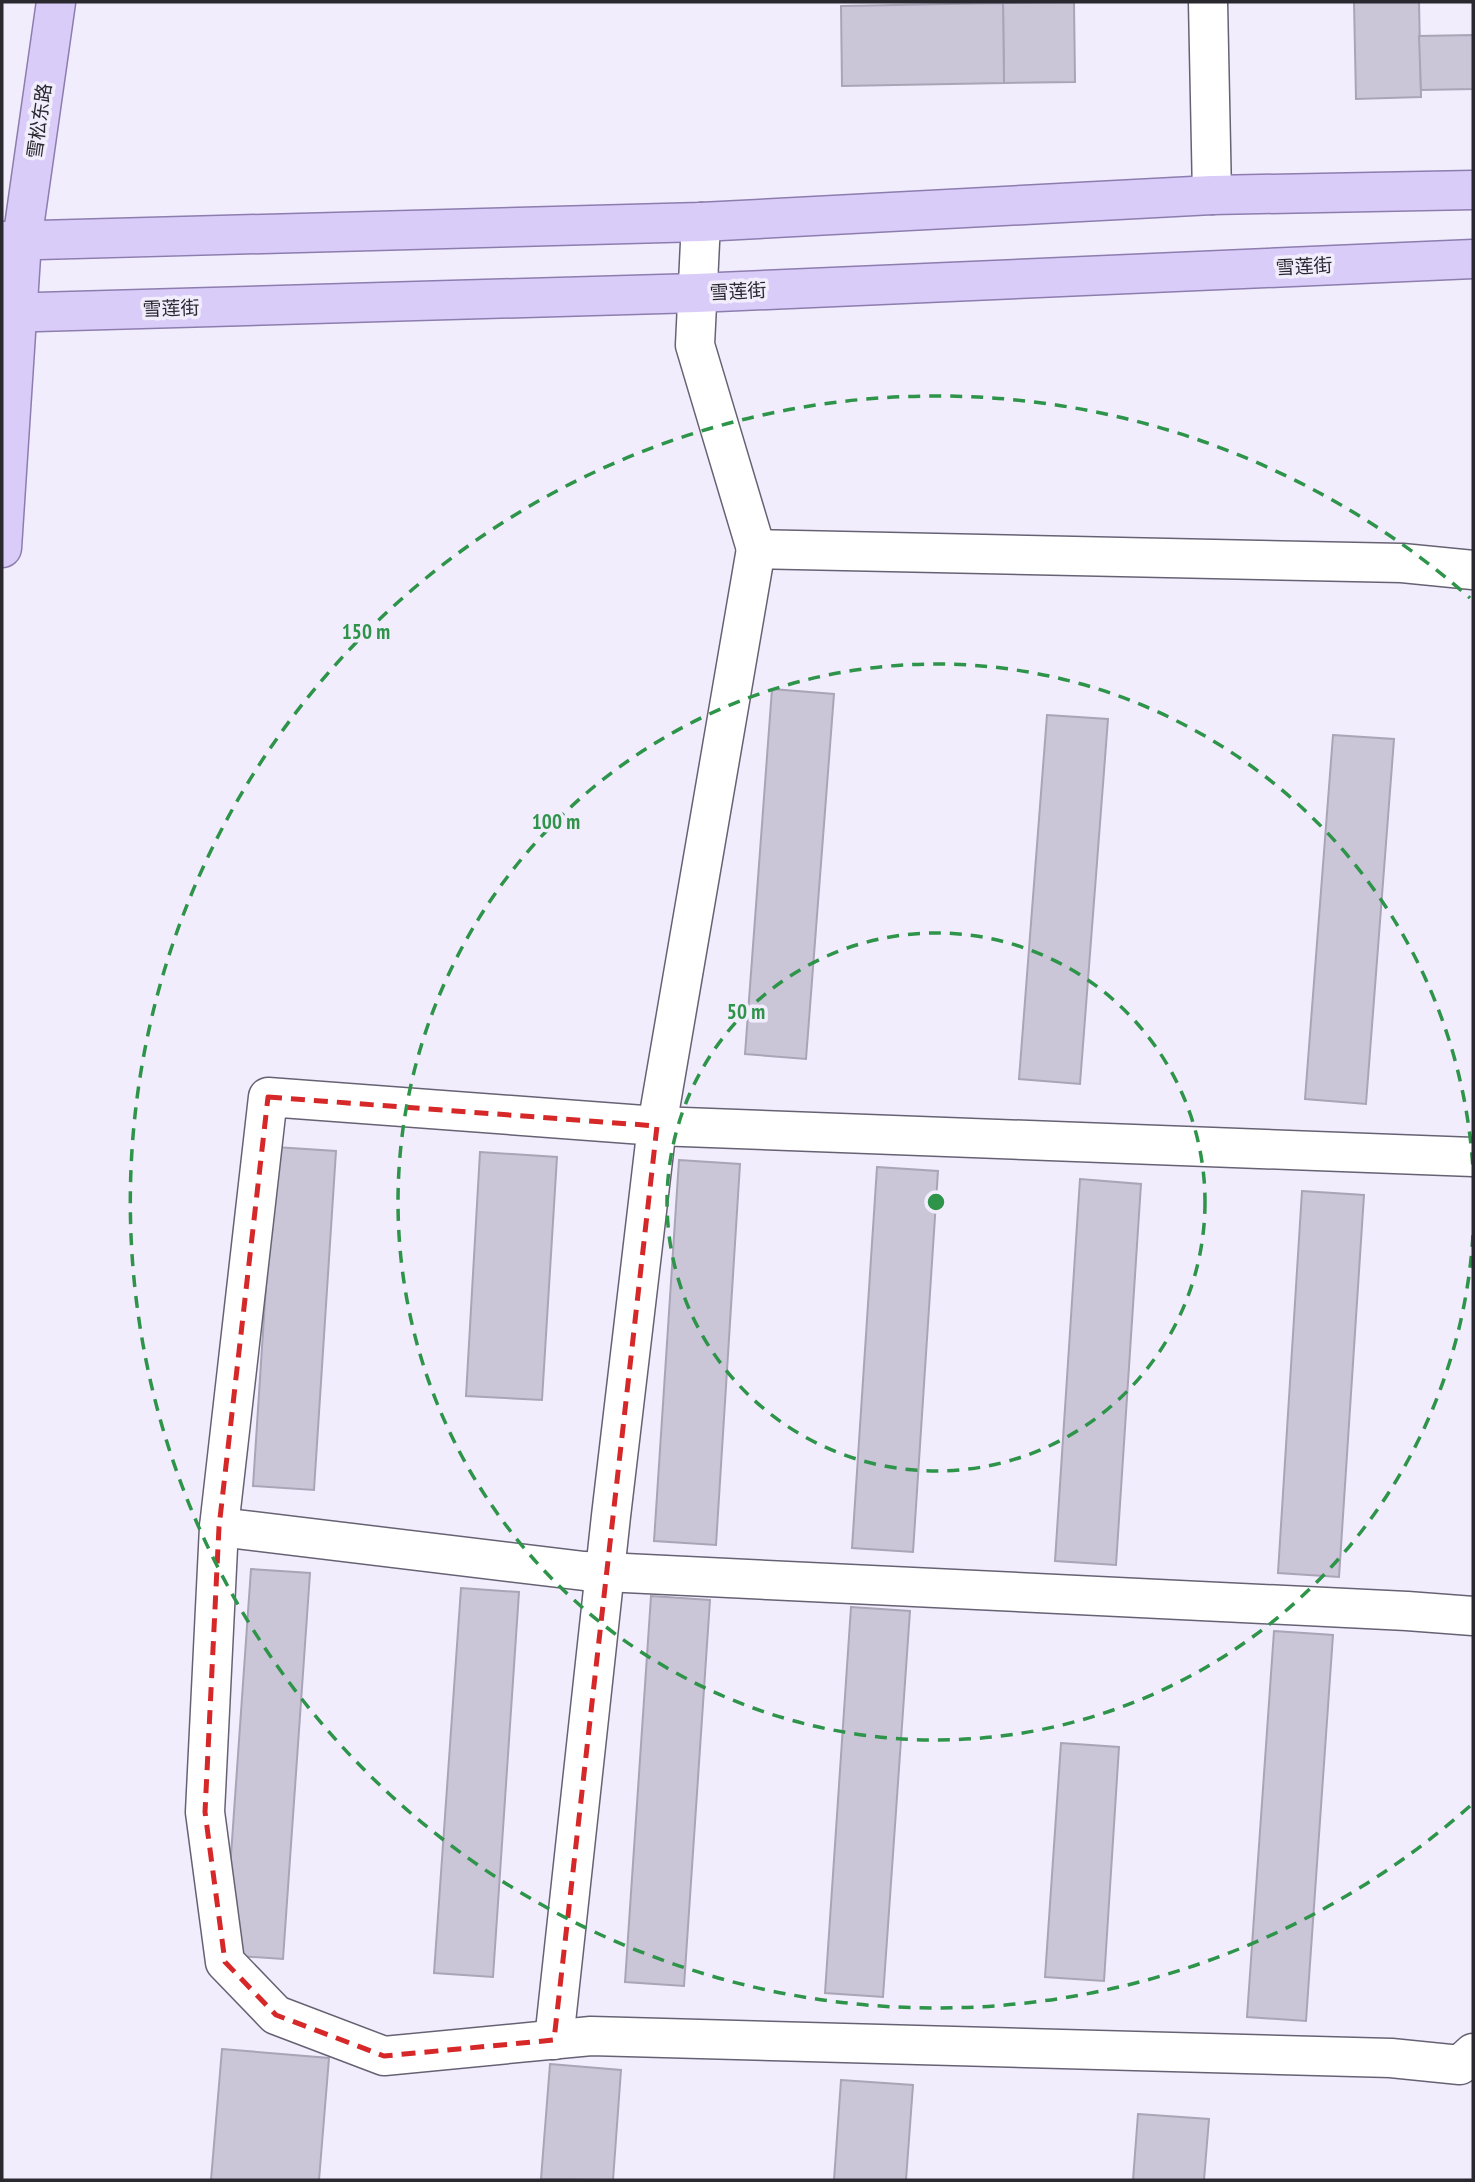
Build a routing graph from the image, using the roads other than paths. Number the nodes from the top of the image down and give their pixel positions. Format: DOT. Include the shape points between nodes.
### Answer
graph roads {
  1 [pos="56,2"];
  2 [pos="1208,2"];
  3 [pos="1473,190"];
  4 [pos="1212,195"];
  5 [pos="701,222"];
  6 [pos="12,241"];
  7 [pos="1473,259"];
  8 [pos="696,293"];
  9 [pos="10,313"];
  10 [pos="2,548"];
  11 [pos="756,549"];
  12 [pos="1473,570"];
  13 [pos="657,1126"];
  14 [pos="1473,1157"];
  15 [pos="219,1527"];
  16 [pos="605,1572"];
  17 [pos="1473,1616"];
  18 [pos="554,2040"];
  19 [pos="1473,2053"];
  1 -- 6 [label="main road, 雪松东路"];
  2 -- 4 [label="street"];
  3 -- 4 [label="main road"];
  4 -- 5 [label="main road"];
  5 -- 6 [label="main road"];
  5 -- 8 [label="street"];
  6 -- 9 [label="main road, 雪松东路"];
  7 -- 8 [label="main road, 雪莲街"];
  8 -- 9 [label="main road, 雪莲街"];
  8 -- 11 [label="street" via="695,345"];
  9 -- 10 [label="main road, 雪松东路"];
  11 -- 12 [label="street" via="1402,563"];
  11 -- 13 [label="street"];
  13 -- 14 [label="street"];
  13 -- 15 [label="street" via="268,1097"];
  13 -- 16 [label="street"];
  15 -- 16 [label="street"];
  15 -- 18 [label="street" via="205,1812 225,1962 276,2015 384,2056"];
  16 -- 17 [label="street"];
  16 -- 18 [label="street"];
  18 -- 19 [label="street" via="591,2036 1378,2058 1460,2065"];
}
